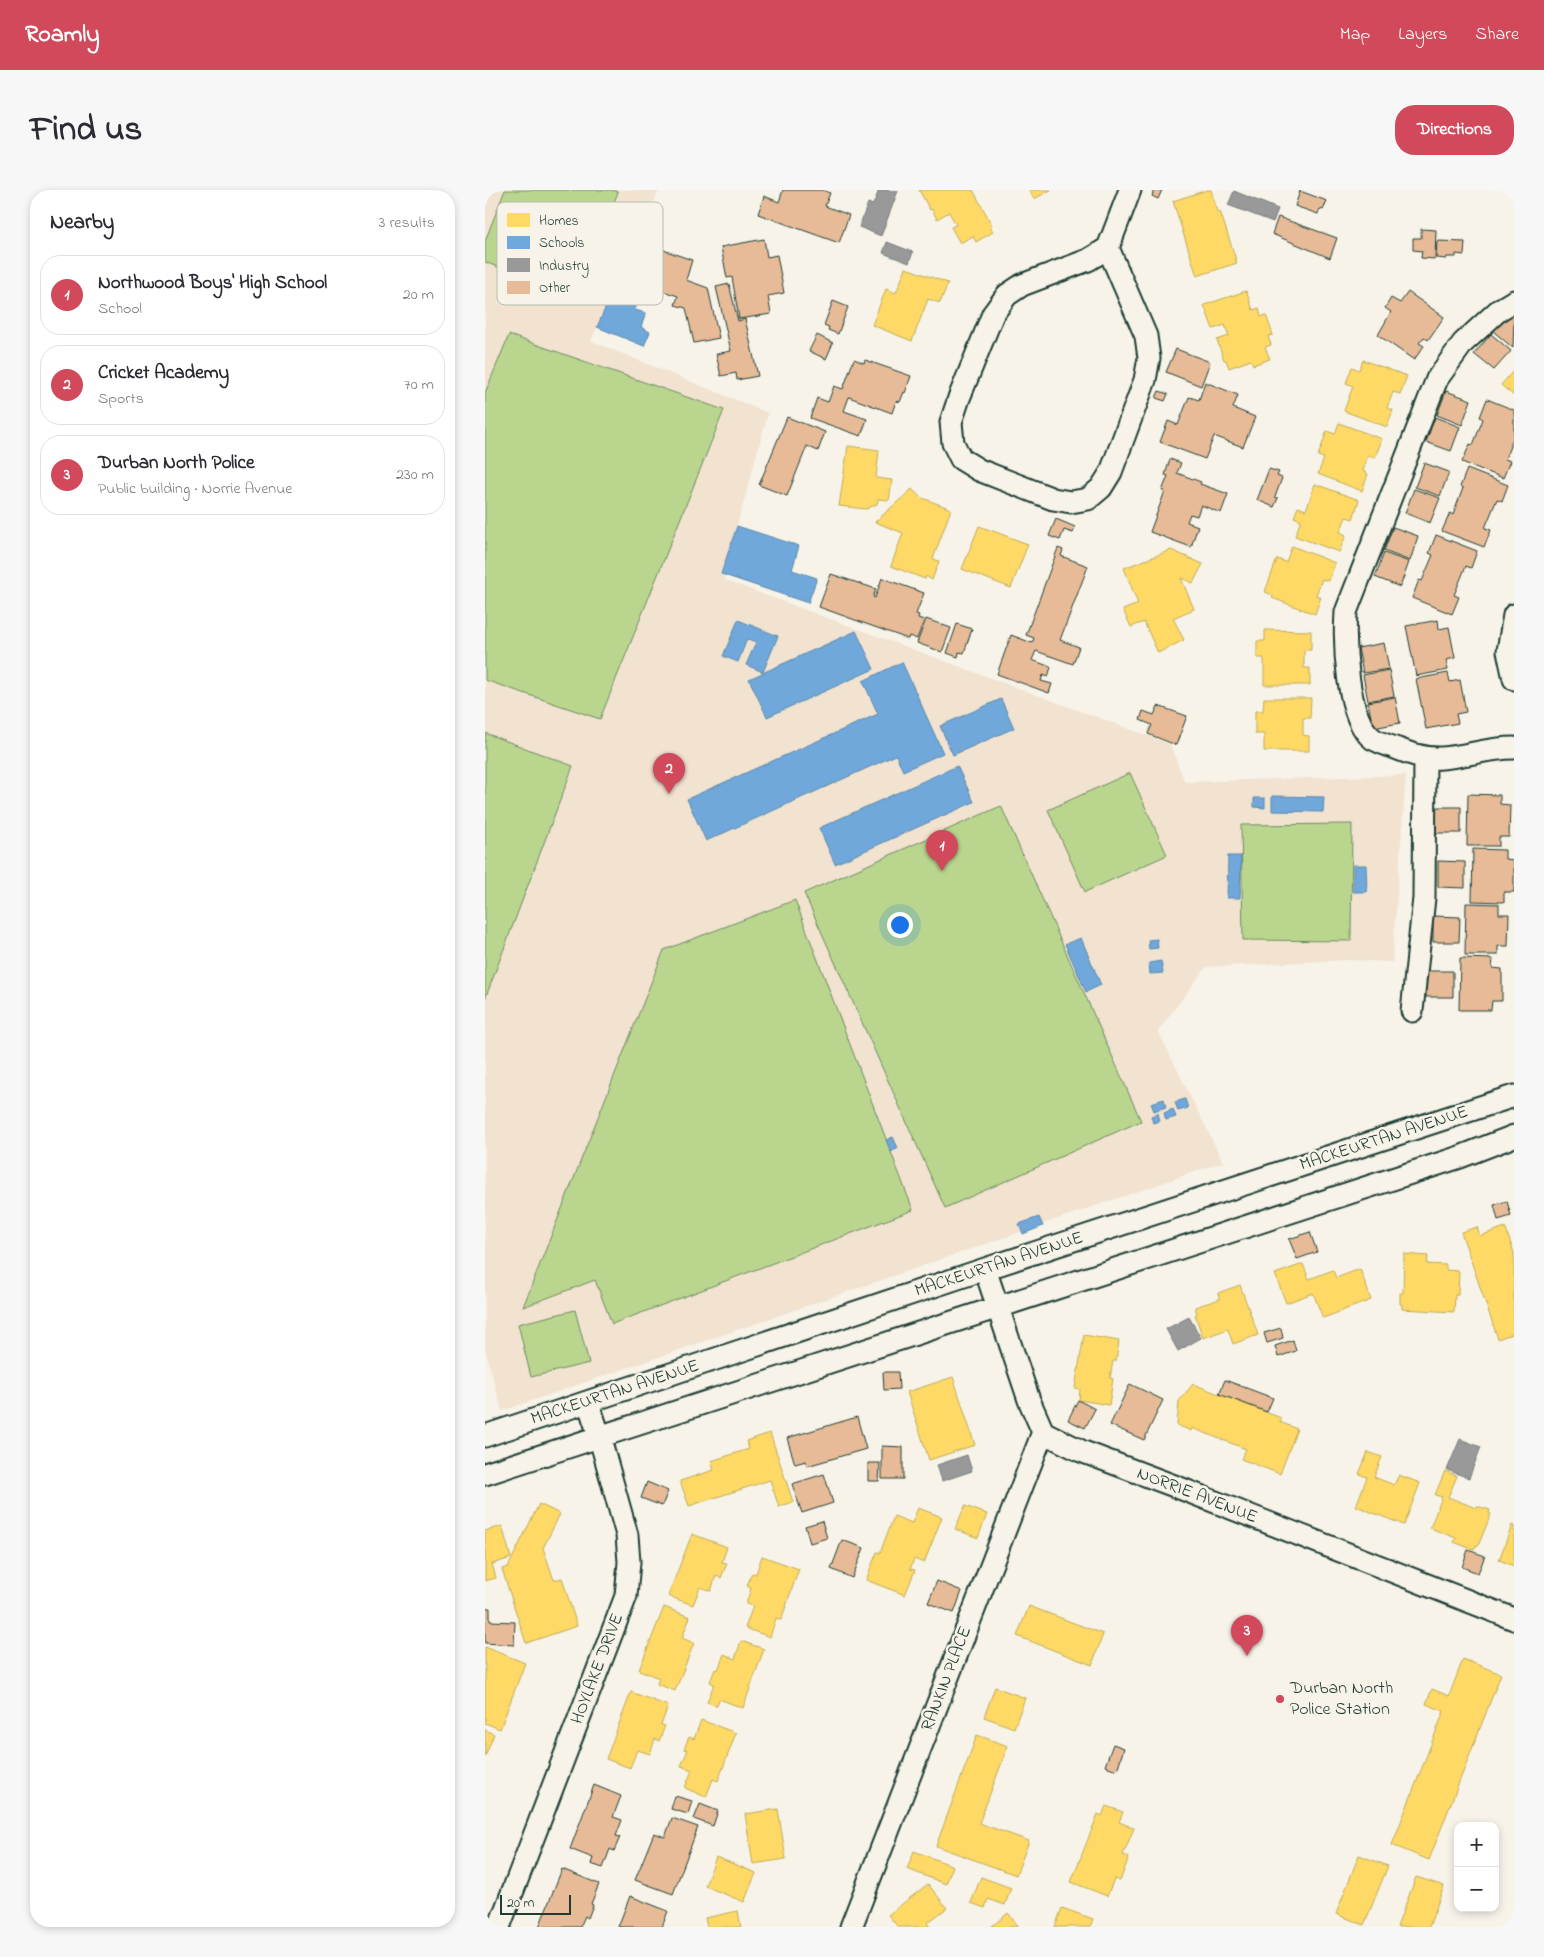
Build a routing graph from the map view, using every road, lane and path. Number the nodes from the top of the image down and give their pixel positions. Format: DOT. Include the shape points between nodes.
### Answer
graph roads {
  1 [pos="1130,190"];
  2 [pos="1108,248"];
  3 [pos="1514,301"];
  4 [pos="1514,615"];
  5 [pos="1514,679"];
  6 [pos="1514,748"];
  7 [pos="1425,758"];
  8 [pos="1412,1011"];
  9 [pos="1514,1096"];
  10 [pos="1514,1136"];
  11 [pos="985,1269"];
  12 [pos="997,1308"];
  13 [pos="589,1402"];
  14 [pos="1043,1432"];
  15 [pos="599,1435"];
  16 [pos="485,1436"];
  17 [pos="485,1474"];
  18 [pos="1514,1619"];
  19 [pos="499,1927"];
  20 [pos="851,1927"];
  1 -- 2 [label="street"];
  2 -- 2 [label="street" via="1146,336 1149,358 1145,380 1111,472 1101,488 1088,499 1071,502 1053,499 979,470 961,459 953,442 951,422 993,314 1007,296 1022,285 1088,260"];
  3 -- 7 [label="street" via="1499,310 1463,343 1437,379 1346,612 1344,640 1352,701 1362,726 1373,739"];
  4 -- 5 [label="street" via="1508,651"];
  6 -- 7 [label="street"];
  7 -- 8 [label="street" via="1424,898"];
  9 -- 11 [label="street, MACKEURTAN AVENUE"];
  10 -- 12 [label="street, MACKEURTAN AVENUE" via="1460,1157"];
  11 -- 12 [label="street"];
  11 -- 13 [label="street, MACKEURTAN AVENUE"];
  12 -- 14 [label="street"];
  12 -- 15 [label="street, MACKEURTAN AVENUE"];
  13 -- 15 [label="street, HOYLAKE DRIVE"];
  13 -- 16 [label="street, MACKEURTAN AVENUE"];
  14 -- 18 [label="street, NORRIE AVENUE" via="1081,1451"];
  14 -- 20 [label="street, RANKIN PLACE"];
  15 -- 17 [label="street, MACKEURTAN AVENUE"];
  15 -- 19 [label="street, HOYLAKE DRIVE" via="627,1535 626,1596"];
}
